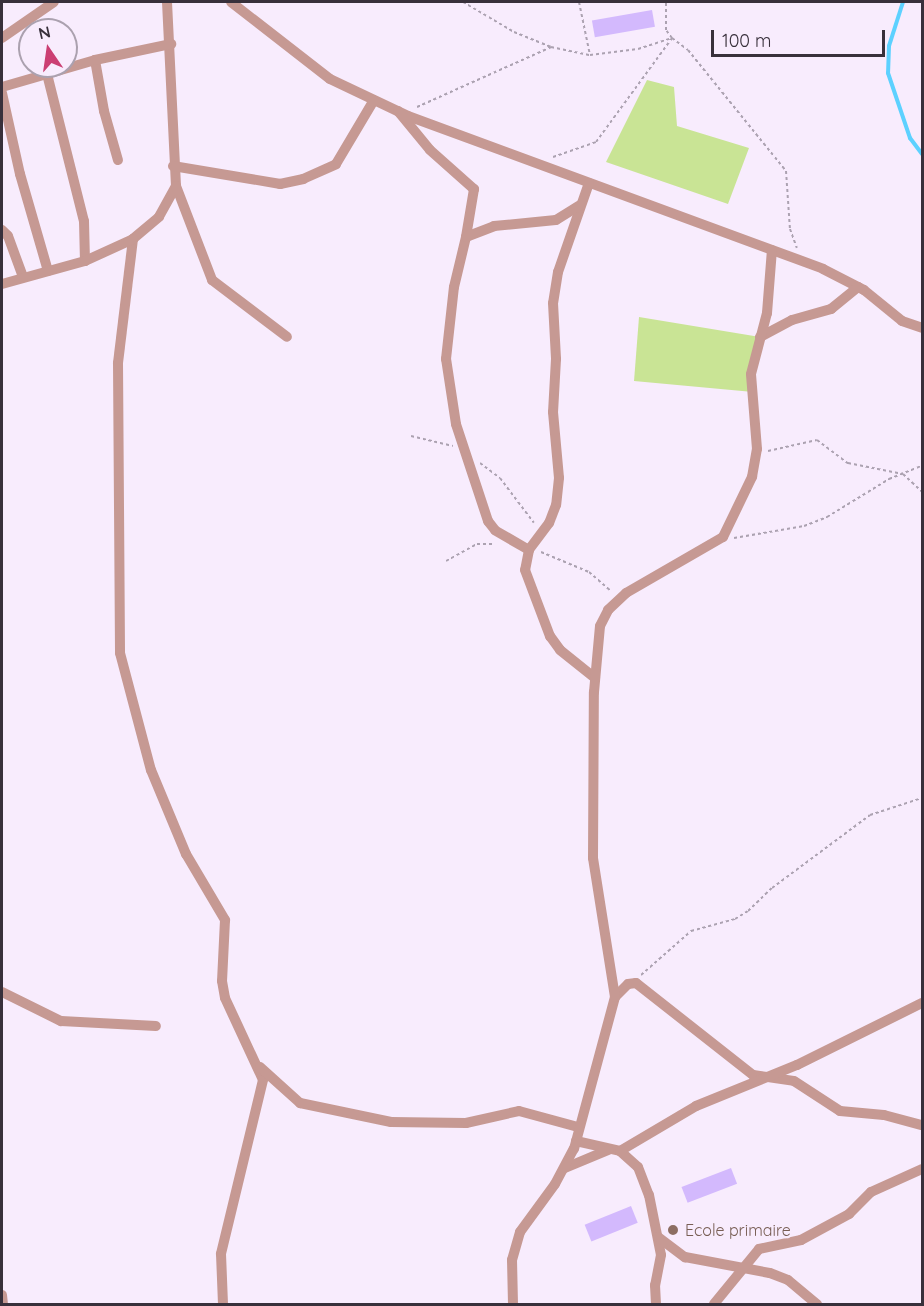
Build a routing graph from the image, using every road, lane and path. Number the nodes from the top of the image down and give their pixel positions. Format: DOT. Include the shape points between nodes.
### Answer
graph roads {
  1 [pos="54,2"];
  2 [pos="167,2"];
  3 [pos="231,2"];
  4 [pos="463,2"];
  5 [pos="579,2"];
  6 [pos="666,2"];
  7 [pos="2,38"];
  8 [pos="672,38"];
  9 [pos="171,44"];
  10 [pos="551,47"];
  11 [pos="590,55"];
  12 [pos="95,60"];
  13 [pos="78,65"];
  14 [pos="33,78"];
  15 [pos="48,78"];
  16 [pos="2,87"];
  17 [pos="2,93"];
  18 [pos="374,100"];
  19 [pos="398,111"];
  20 [pos="118,160"];
  21 [pos="535,163"];
  22 [pos="173,166"];
  23 [pos="589,183"];
  24 [pos="176,186"];
  25 [pos="580,205"];
  26 [pos="2,230"];
  27 [pos="466,237"];
  28 [pos="133,239"];
  29 [pos="772,250"];
  30 [pos="85,261"];
  31 [pos="803,262"];
  32 [pos="48,271"];
  33 [pos="23,277"];
  34 [pos="2,284"];
  35 [pos="858,287"];
  36 [pos="922,328"];
  37 [pos="287,337"];
  38 [pos="760,337"];
  39 [pos="757,453"];
  40 [pos="922,466"];
  41 [pos="903,474"];
  42 [pos="922,492"];
  43 [pos="723,537"];
  44 [pos="529,550"];
  45 [pos="595,678"];
  46 [pos="922,798"];
  47 [pos="633,982"];
  48 [pos="2,992"];
  49 [pos="615,997"];
  50 [pos="922,1003"];
  51 [pos="156,1026"];
  52 [pos="260,1067"];
  53 [pos="771,1076"];
  54 [pos="922,1125"];
  55 [pos="578,1127"];
  56 [pos="576,1141"];
  57 [pos="608,1150"];
  58 [pos="620,1151"];
  59 [pos="565,1168"];
  60 [pos="922,1169"];
  61 [pos="658,1237"];
  62 [pos="744,1270"];
  63 [pos="2,1295"];
  64 [pos="3,1305"];
  65 [pos="223,1305"];
  66 [pos="513,1305"];
  67 [pos="656,1305"];
  68 [pos="714,1305"];
  69 [pos="816,1305"];
  1 -- 7 [label="street"];
  2 -- 9 [label="street"];
  3 -- 18 [label="street" via="330,79"];
  4 -- 10 [label="path" via="514,32"];
  5 -- 11 [label="path"];
  6 -- 8 [label="path" via="666,30"];
  8 -- 11 [label="path" via="638,49"];
  8 -- 21 [label="path" via="597,141"];
  8 -- 31 [label="path" via="688,50 786,171 790,229"];
  9 -- 12 [label="street"];
  9 -- 22 [label="street"];
  10 -- 11 [label="path"];
  10 -- 19 [label="path" via="495,70 460,91"];
  12 -- 13 [label="street"];
  12 -- 20 [label="street"];
  14 -- 16 [label="street"];
  15 -- 30 [label="street" via="84,220"];
  17 -- 32 [label="street"];
  18 -- 19 [label="street"];
  18 -- 22 [label="street" via="336,164 303,179 280,184"];
  19 -- 21 [label="street"];
  19 -- 27 [label="street" via="430,150 474,189"];
  21 -- 23 [label="street"];
  22 -- 24 [label="street"];
  23 -- 25 [label="street"];
  23 -- 29 [label="street"];
  24 -- 28 [label="street" via="159,217"];
  24 -- 37 [label="street" via="212,280"];
  25 -- 27 [label="street" via="556,220 494,226"];
  25 -- 44 [label="street" via="558,272 553,303 553,412 559,478 556,505 549,523"];
  26 -- 33 [label="street" via="8,236"];
  27 -- 44 [label="street" via="454,287 446,359 450,396 488,521 495,530"];
  28 -- 30 [label="street"];
  28 -- 52 [label="street" via="118,363 120,653 151,770 186,854 225,920 225,998"];
  29 -- 31 [label="street"];
  29 -- 38 [label="street" via="767,312"];
  30 -- 32 [label="street"];
  31 -- 35 [label="street"];
  32 -- 33 [label="street"];
  33 -- 34 [label="street"];
  35 -- 36 [label="street" via="902,321"];
  35 -- 38 [label="street" via="831,309 792,320"];
  38 -- 39 [label="street" via="751,374"];
  39 -- 41 [label="path" via="817,440 848,463"];
  39 -- 43 [label="street" via="752,477"];
  40 -- 41 [label="path"];
  41 -- 42 [label="path"];
  41 -- 43 [label="path" via="804,526 746,538"];
  43 -- 45 [label="street" via="668,566 608,610 600,626"];
  44 -- 45 [label="street" via="525,570 528,585 550,636 560,650"];
  45 -- 49 [label="street" via="593,858"];
  46 -- 47 [label="path" via="870,815 772,888 748,911 684,935 677,946"];
  47 -- 49 [label="street"];
  47 -- 53 [label="street" via="753,1075"];
  48 -- 51 [label="street" via="61,1021"];
  49 -- 55 [label="street" via="612,1019"];
  50 -- 53 [label="street"];
  52 -- 55 [label="street" via="300,1103 391,1122 466,1123 519,1111"];
  52 -- 65 [label="street" via="263,1093 221,1254"];
  53 -- 54 [label="street" via="794,1081 840,1111 884,1115"];
  53 -- 58 [label="street" via="696,1106"];
  55 -- 56 [label="street"];
  56 -- 57 [label="street"];
  56 -- 59 [label="street"];
  57 -- 58 [label="street"];
  57 -- 59 [label="street"];
  58 -- 61 [label="street" via="630,1156 645,1181"];
  59 -- 66 [label="street" via="520,1232 512,1260"];
  60 -- 62 [label="street" via="871,1192 849,1214 801,1240 759,1249"];
  61 -- 62 [label="street" via="685,1257"];
  61 -- 67 [label="street" via="661,1261 655,1285"];
  62 -- 68 [label="street"];
  62 -- 69 [label="street" via="788,1280"];
  63 -- 64 [label="street"];
}
